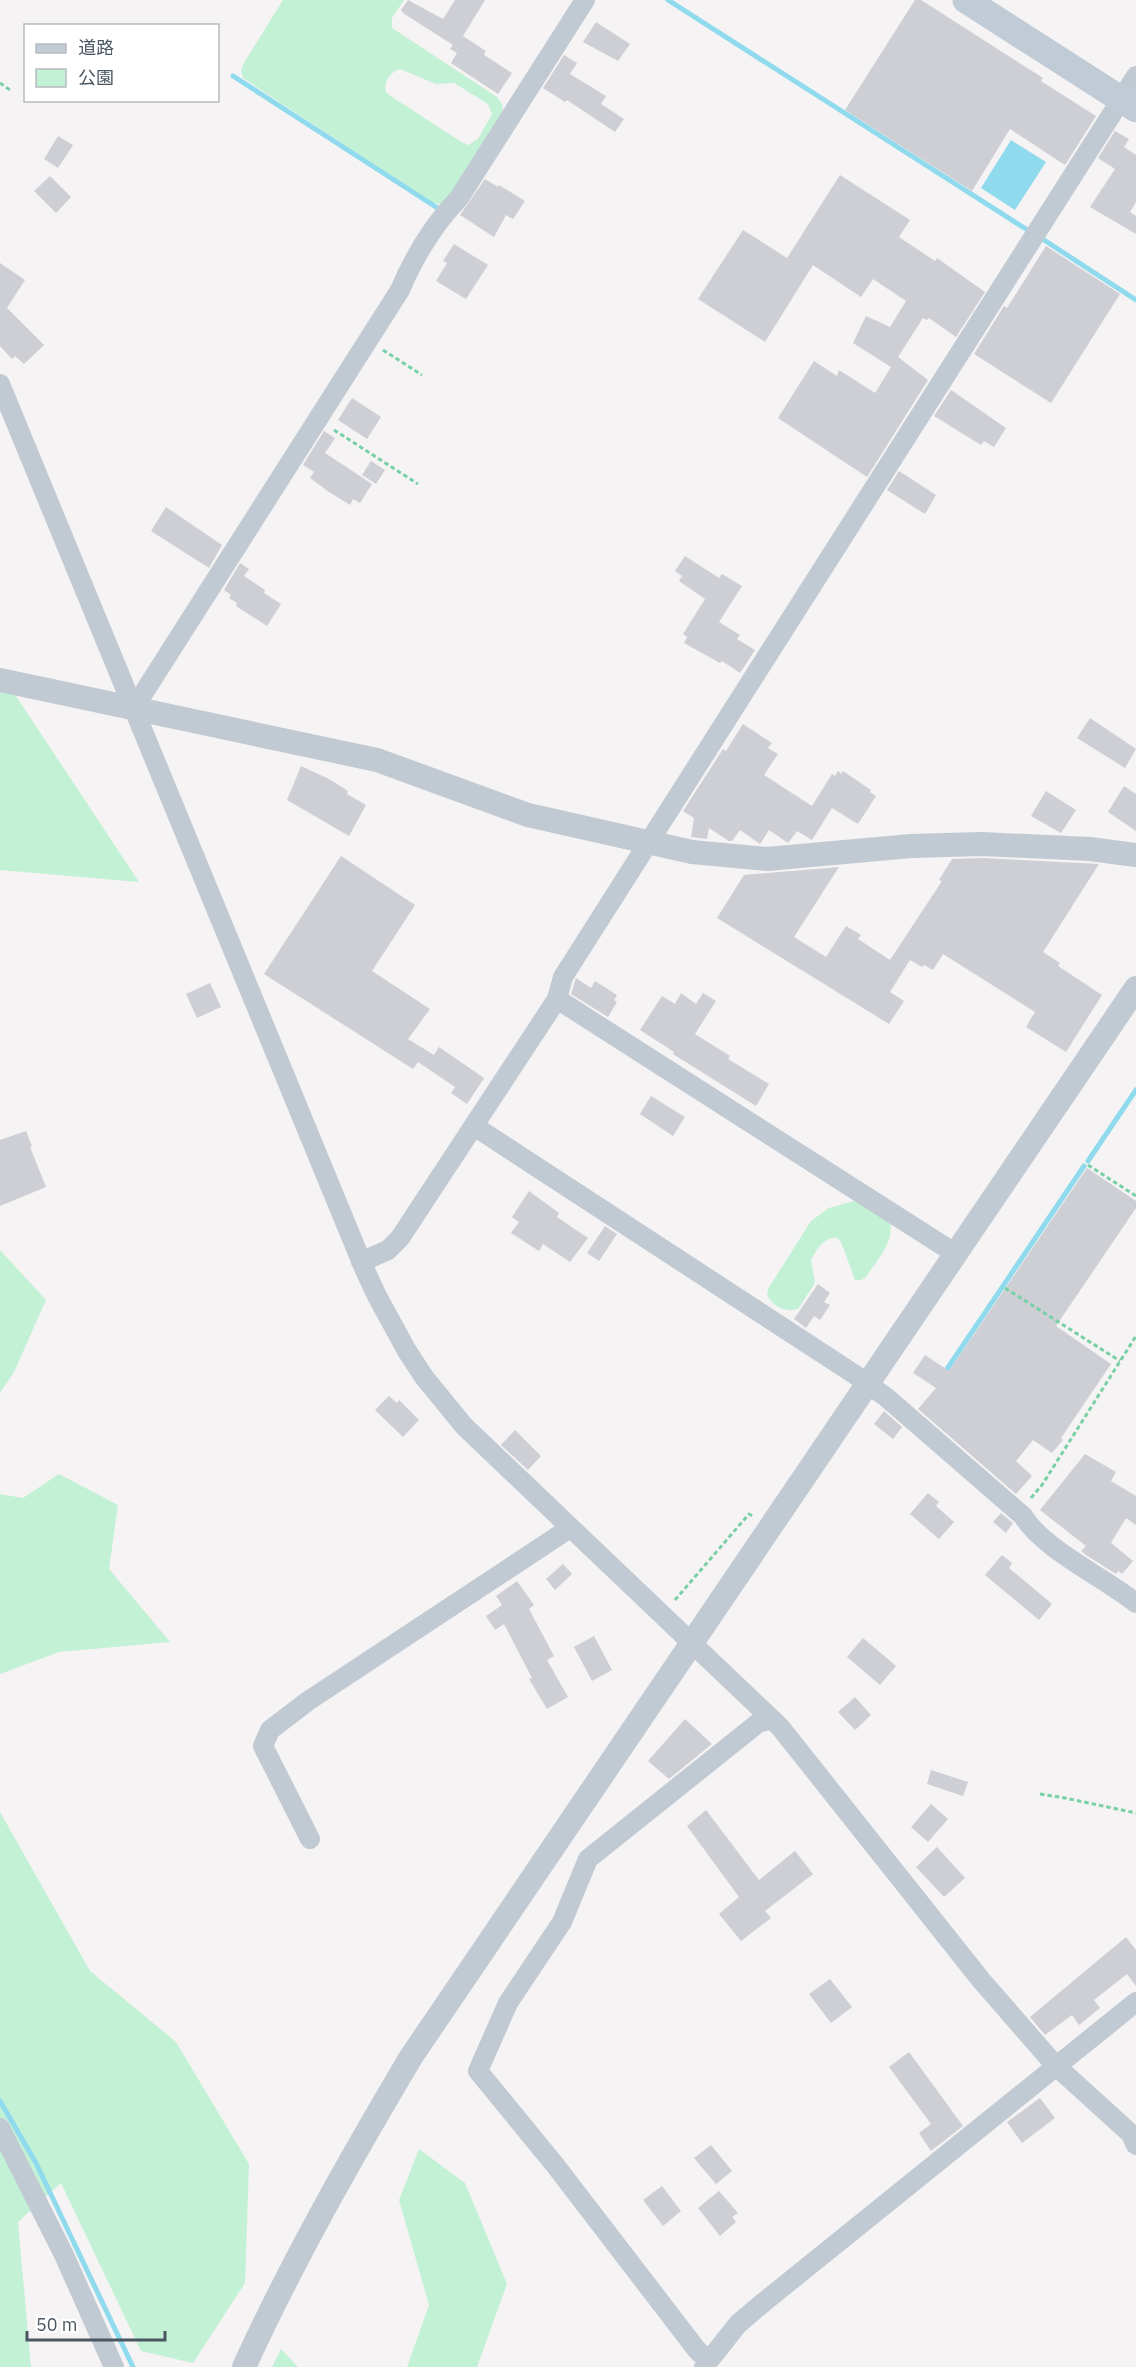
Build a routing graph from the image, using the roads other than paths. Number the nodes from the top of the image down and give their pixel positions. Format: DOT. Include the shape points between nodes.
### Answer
graph roads {
  1 [pos="585,0"];
  2 [pos="966,0"];
  3 [pos="1136,76"];
  4 [pos="1129,104"];
  5 [pos="0,384"];
  6 [pos="0,680"];
  7 [pos="134,708"];
  8 [pos="649,843"];
  9 [pos="1136,855"];
  10 [pos="1136,988"];
  11 [pos="557,999"];
  12 [pos="474,1125"];
  13 [pos="956,1254"];
  14 [pos="361,1262"];
  15 [pos="868,1384"];
  16 [pos="570,1528"];
  17 [pos="1136,1603"];
  18 [pos="692,1643"];
  19 [pos="772,1719"];
  20 [pos="310,1839"];
  21 [pos="1136,2002"];
  22 [pos="1055,2065"];
  23 [pos="0,2128"];
  24 [pos="1136,2145"];
  25 [pos="706,2363"];
  26 [pos="114,2367"];
  27 [pos="244,2367"];
  1 -- 7 [label="street" via="459,198 410,266 400,290"];
  2 -- 4 [label="main road"];
  3 -- 4 [label="street"];
  4 -- 8 [label="street"];
  5 -- 7 [label="street"];
  6 -- 7 [label="street"];
  7 -- 8 [label="street" via="377,760 528,815"];
  7 -- 14 [label="street"];
  8 -- 9 [label="street" via="717,856 766,859 946,844 1054,847"];
  8 -- 11 [label="street" via="563,977"];
  10 -- 13 [label="street"];
  11 -- 12 [label="street"];
  11 -- 13 [label="street"];
  12 -- 14 [label="street" via="400,1238 388,1250"];
  12 -- 15 [label="street"];
  13 -- 15 [label="street"];
  14 -- 16 [label="street" via="407,1351 443,1402 485,1449"];
  15 -- 17 [label="street" via="1018,1512 1030,1527"];
  15 -- 18 [label="street"];
  16 -- 18 [label="street"];
  16 -- 20 [label="street" via="270,1730 263,1746"];
  18 -- 19 [label="street"];
  18 -- 27 [label="street" via="411,2057 342,2173"];
  19 -- 22 [label="street" via="981,1980"];
  19 -- 25 [label="street" via="758,1723 588,1859 562,1922 508,2003 478,2071"];
  21 -- 22 [label="street"];
  22 -- 24 [label="street" via="1131,2134"];
  22 -- 25 [label="street" via="755,2309"];
  23 -- 26 [label="street" via="64,2255"];
}
